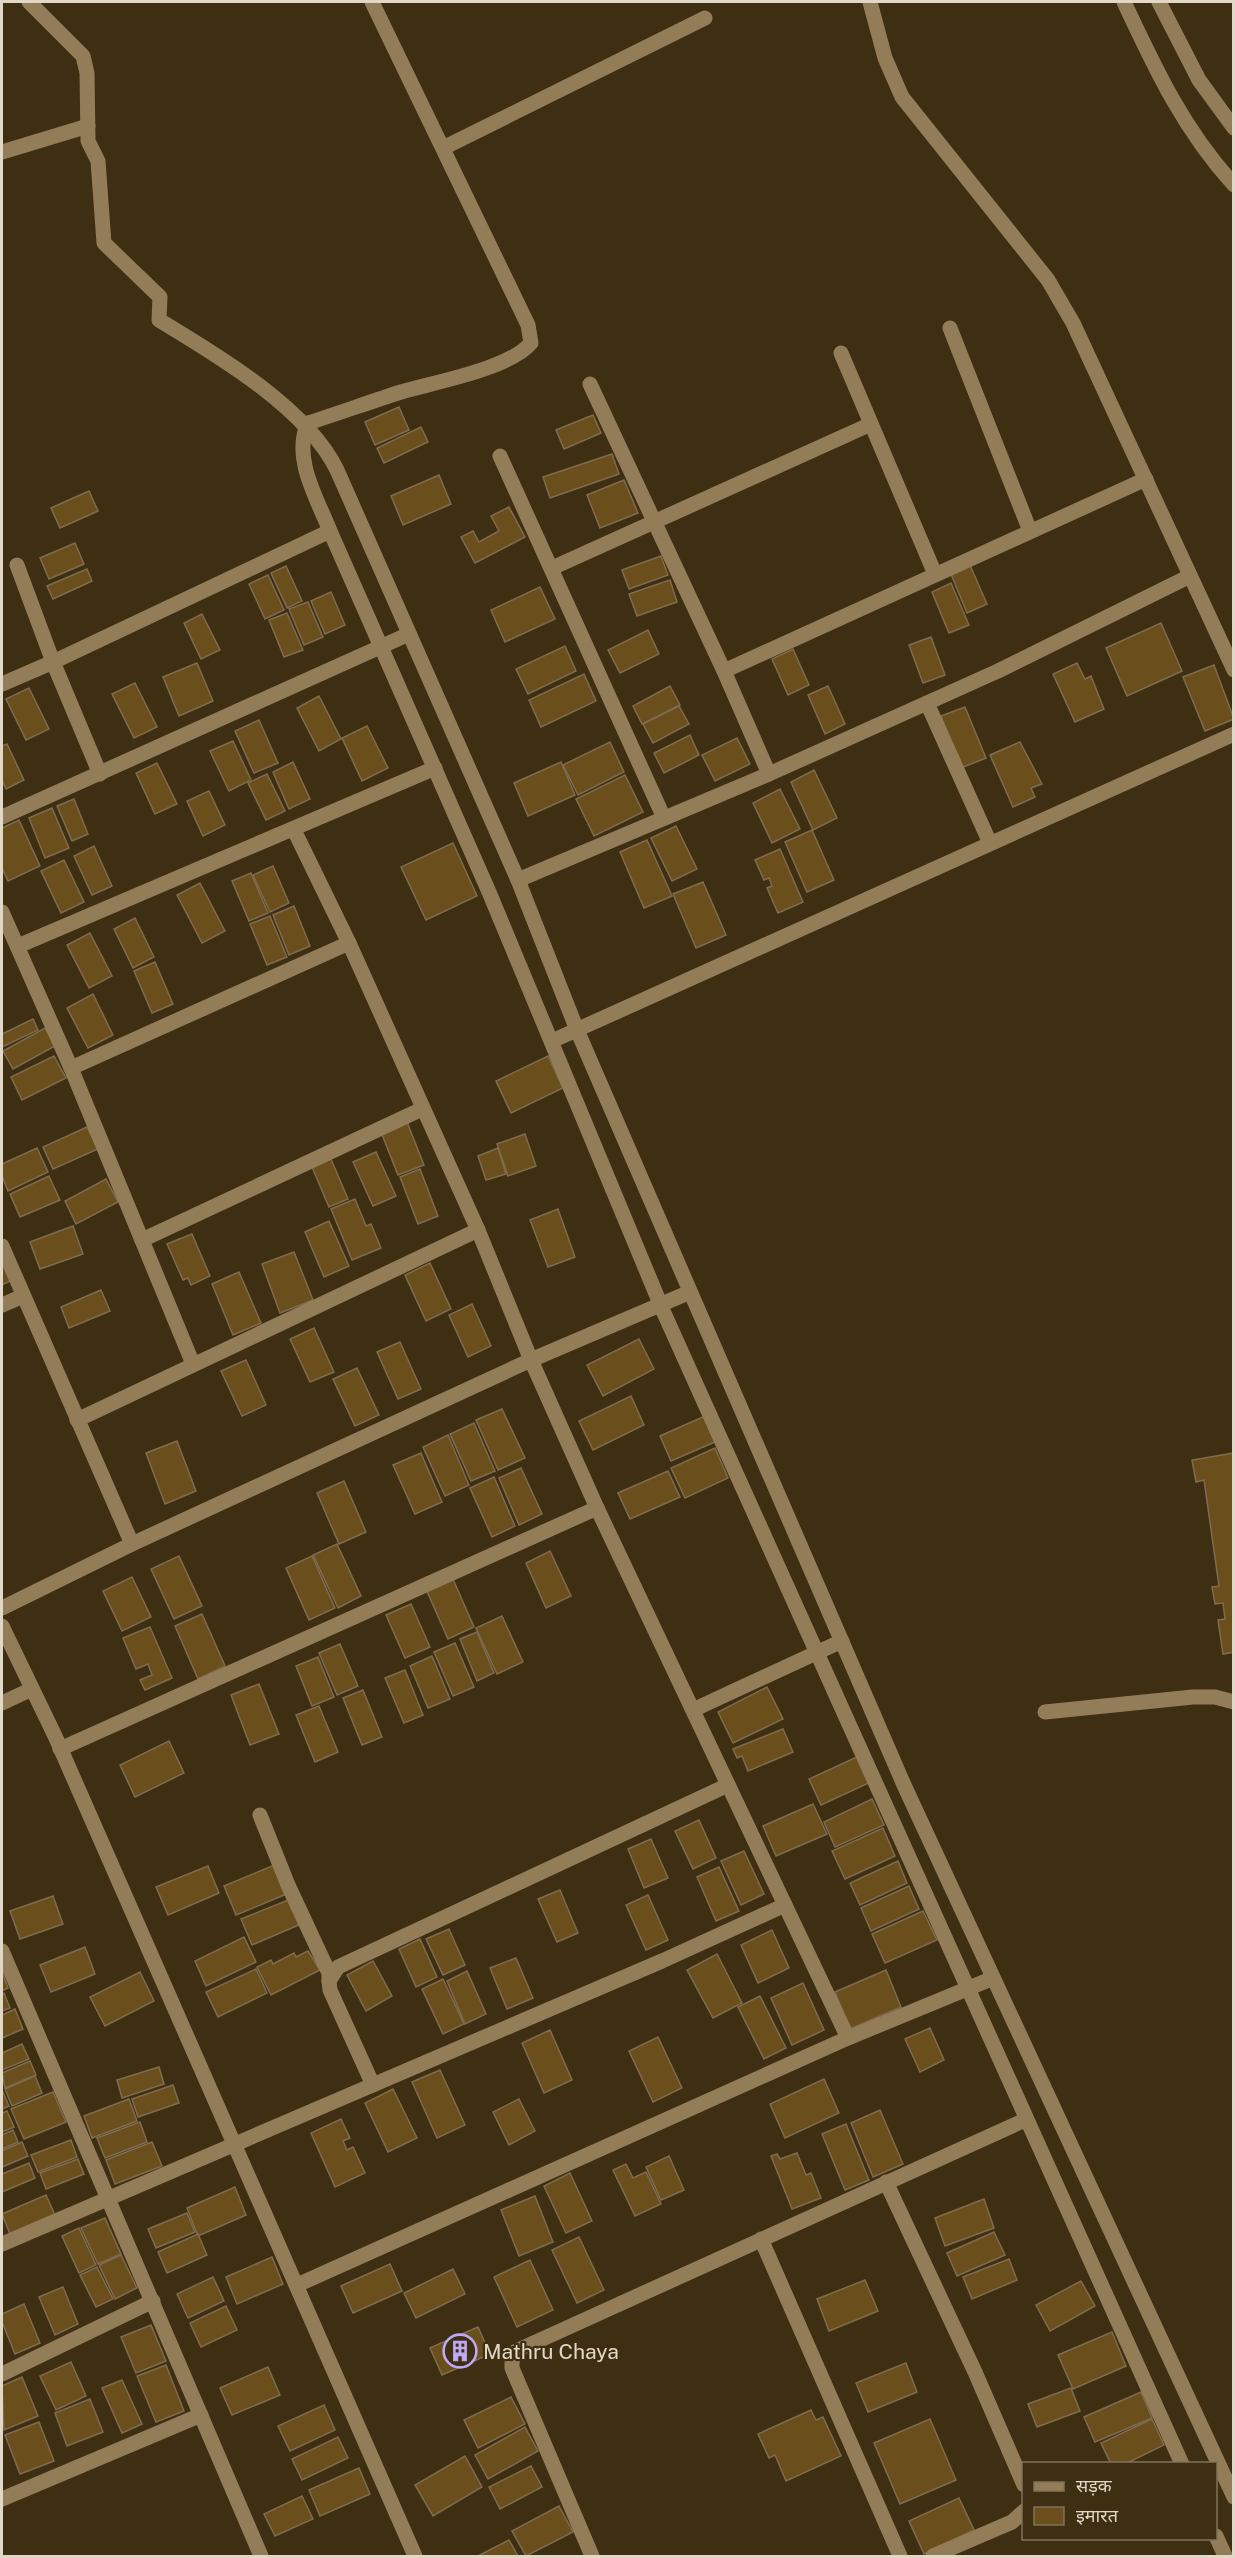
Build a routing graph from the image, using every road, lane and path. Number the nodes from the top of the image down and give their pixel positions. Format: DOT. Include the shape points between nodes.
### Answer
graph roads {
  1 [pos="29,2"];
  2 [pos="372,2"];
  3 [pos="870,2"];
  4 [pos="1124,2"];
  5 [pos="1159,2"];
  6 [pos="705,18"];
  7 [pos="88,126"];
  8 [pos="1233,128"];
  9 [pos="444,148"];
  10 [pos="2,153"];
  11 [pos="1233,185"];
  12 [pos="950,328"];
  13 [pos="841,353"];
  14 [pos="590,384"];
  15 [pos="871,424"];
  16 [pos="307,426"];
  17 [pos="500,456"];
  18 [pos="1146,479"];
  19 [pos="655,521"];
  20 [pos="330,531"];
  21 [pos="1030,531"];
  22 [pos="17,565"];
  23 [pos="552,568"];
  24 [pos="935,574"];
  25 [pos="1190,576"];
  26 [pos="410,634"];
  27 [pos="382,646"];
  28 [pos="53,663"];
  29 [pos="1233,670"];
  30 [pos="724,671"];
  31 [pos="2,684"];
  32 [pos="927,703"];
  33 [pos="1233,734"];
  34 [pos="435,768"];
  35 [pos="100,774"];
  36 [pos="769,774"];
  37 [pos="2,817"];
  38 [pos="664,818"];
  39 [pos="294,830"];
  40 [pos="990,843"];
  41 [pos="518,880"];
  42 [pos="2,912"];
  43 [pos="349,943"];
  44 [pos="18,946"];
  45 [pos="577,1030"];
  46 [pos="552,1041"];
  47 [pos="71,1068"];
  48 [pos="422,1109"];
  49 [pos="478,1230"];
  50 [pos="142,1240"];
  51 [pos="2,1246"];
  52 [pos="690,1292"];
  53 [pos="23,1296"];
  54 [pos="660,1304"];
  55 [pos="2,1305"];
  56 [pos="531,1360"];
  57 [pos="194,1364"];
  58 [pos="77,1419"];
  59 [pos="597,1508"];
  60 [pos="132,1544"];
  61 [pos="2,1608"];
  62 [pos="2,1626"];
  63 [pos="842,1641"];
  64 [pos="818,1652"];
  65 [pos="32,1689"];
  66 [pos="1233,1702"];
  67 [pos="2,1703"];
  68 [pos="695,1709"];
  69 [pos="1045,1712"];
  70 [pos="60,1749"];
  71 [pos="728,1785"];
  72 [pos="260,1815"];
  73 [pos="785,1905"];
  74 [pos="2,1952"];
  75 [pos="991,1979"];
  76 [pos="329,1981"];
  77 [pos="966,1989"];
  78 [pos="849,2038"];
  79 [pos="373,2085"];
  80 [pos="1025,2120"];
  81 [pos="235,2145"];
  82 [pos="886,2182"];
  83 [pos="108,2199"];
  84 [pos="761,2239"];
  85 [pos="2,2244"];
  86 [pos="297,2285"];
  87 [pos="153,2301"];
  88 [pos="2,2374"];
  89 [pos="201,2415"];
  90 [pos="1182,2462"];
  91 [pos="1217,2462"];
  92 [pos="1217,2463"];
  93 [pos="1022,2483"];
  94 [pos="1233,2497"];
  95 [pos="2,2499"];
  96 [pos="1022,2512"];
  97 [pos="1217,2540"];
  98 [pos="261,2556"];
  99 [pos="415,2556"];
  100 [pos="592,2556"];
  101 [pos="900,2556"];
  102 [pos="933,2556"];
  103 [pos="1225,2556"];
  1 -- 7 [label="street" via="83,56"];
  2 -- 9 [label="street"];
  3 -- 18 [label="street" via="885,57 902,97 1058,295"];
  4 -- 11 [label="street" via="1182,117"];
  5 -- 8 [label="street" via="1199,80"];
  6 -- 9 [label="street"];
  7 -- 10 [label="street"];
  7 -- 16 [label="street" via="88,141 98,161 104,243 160,297 159,320 225,360"];
  9 -- 16 [label="street" via="528,325 531,343 513,357 350,408"];
  12 -- 21 [label="street"];
  13 -- 15 [label="street"];
  14 -- 19 [label="street"];
  15 -- 19 [label="street"];
  15 -- 24 [label="street"];
  16 -- 20 [label="street" via="303,463"];
  16 -- 26 [label="street" via="334,464"];
  17 -- 23 [label="street"];
  18 -- 21 [label="street"];
  18 -- 25 [label="street"];
  19 -- 23 [label="street"];
  19 -- 30 [label="street"];
  20 -- 27 [label="street"];
  20 -- 28 [label="street"];
  21 -- 24 [label="street"];
  22 -- 28 [label="street"];
  23 -- 38 [label="street"];
  24 -- 30 [label="street"];
  25 -- 29 [label="street"];
  25 -- 32 [label="street"];
  26 -- 27 [label="street"];
  26 -- 41 [label="street"];
  27 -- 34 [label="street"];
  27 -- 35 [label="street"];
  28 -- 31 [label="street"];
  28 -- 35 [label="street"];
  30 -- 36 [label="street"];
  32 -- 36 [label="street"];
  32 -- 40 [label="street"];
  33 -- 40 [label="street"];
  34 -- 39 [label="street"];
  34 -- 46 [label="street"];
  35 -- 37 [label="street"];
  36 -- 38 [label="street"];
  38 -- 41 [label="street"];
  39 -- 43 [label="street"];
  39 -- 44 [label="street"];
  40 -- 45 [label="street"];
  41 -- 45 [label="street"];
  42 -- 44 [label="street"];
  43 -- 47 [label="street"];
  43 -- 48 [label="street"];
  44 -- 47 [label="street"];
  45 -- 46 [label="street"];
  45 -- 52 [label="street"];
  46 -- 54 [label="street"];
  47 -- 50 [label="street"];
  48 -- 49 [label="street"];
  48 -- 50 [label="street"];
  49 -- 56 [label="street"];
  49 -- 57 [label="street"];
  50 -- 57 [label="street"];
  51 -- 53 [label="street"];
  52 -- 54 [label="street"];
  52 -- 63 [label="street"];
  53 -- 55 [label="street"];
  53 -- 58 [label="street"];
  54 -- 56 [label="street"];
  54 -- 64 [label="street"];
  56 -- 59 [label="street"];
  56 -- 60 [label="street"];
  57 -- 58 [label="street"];
  58 -- 60 [label="street"];
  59 -- 68 [label="street"];
  59 -- 70 [label="street"];
  60 -- 61 [label="street"];
  62 -- 65 [label="street"];
  63 -- 64 [label="street"];
  63 -- 75 [label="street"];
  64 -- 68 [label="street"];
  64 -- 77 [label="street"];
  65 -- 67 [label="street"];
  65 -- 70 [label="street"];
  66 -- 69 [label="street" via="1215,1696 1193,1697"];
  68 -- 71 [label="street"];
  70 -- 81 [label="street"];
  71 -- 73 [label="street"];
  71 -- 76 [label="street" via="338,1967"];
  72 -- 76 [label="street" via="329,1972"];
  73 -- 78 [label="street"];
  73 -- 79 [label="street"];
  74 -- 83 [label="street"];
  75 -- 77 [label="street"];
  75 -- 91 [label="street"];
  76 -- 79 [label="street"];
  77 -- 78 [label="street"];
  77 -- 80 [label="street"];
  78 -- 86 [label="street"];
  79 -- 81 [label="street"];
  80 -- 82 [label="street"];
  80 -- 90 [label="street"];
  81 -- 83 [label="street"];
  81 -- 86 [label="street"];
  82 -- 84 [label="street"];
  82 -- 93 [label="street"];
  83 -- 85 [label="street"];
  83 -- 87 [label="street"];
  84 -- 100 [label="street" via="523,2346 513,2355 512,2368"];
  84 -- 101 [label="street"];
  86 -- 99 [label="street"];
  87 -- 88 [label="street"];
  87 -- 89 [label="street"];
  89 -- 95 [label="street"];
  89 -- 98 [label="street"];
  92 -- 94 [label="street"];
  96 -- 102 [label="street" via="1012,2522"];
  97 -- 103 [label="street"];
}
